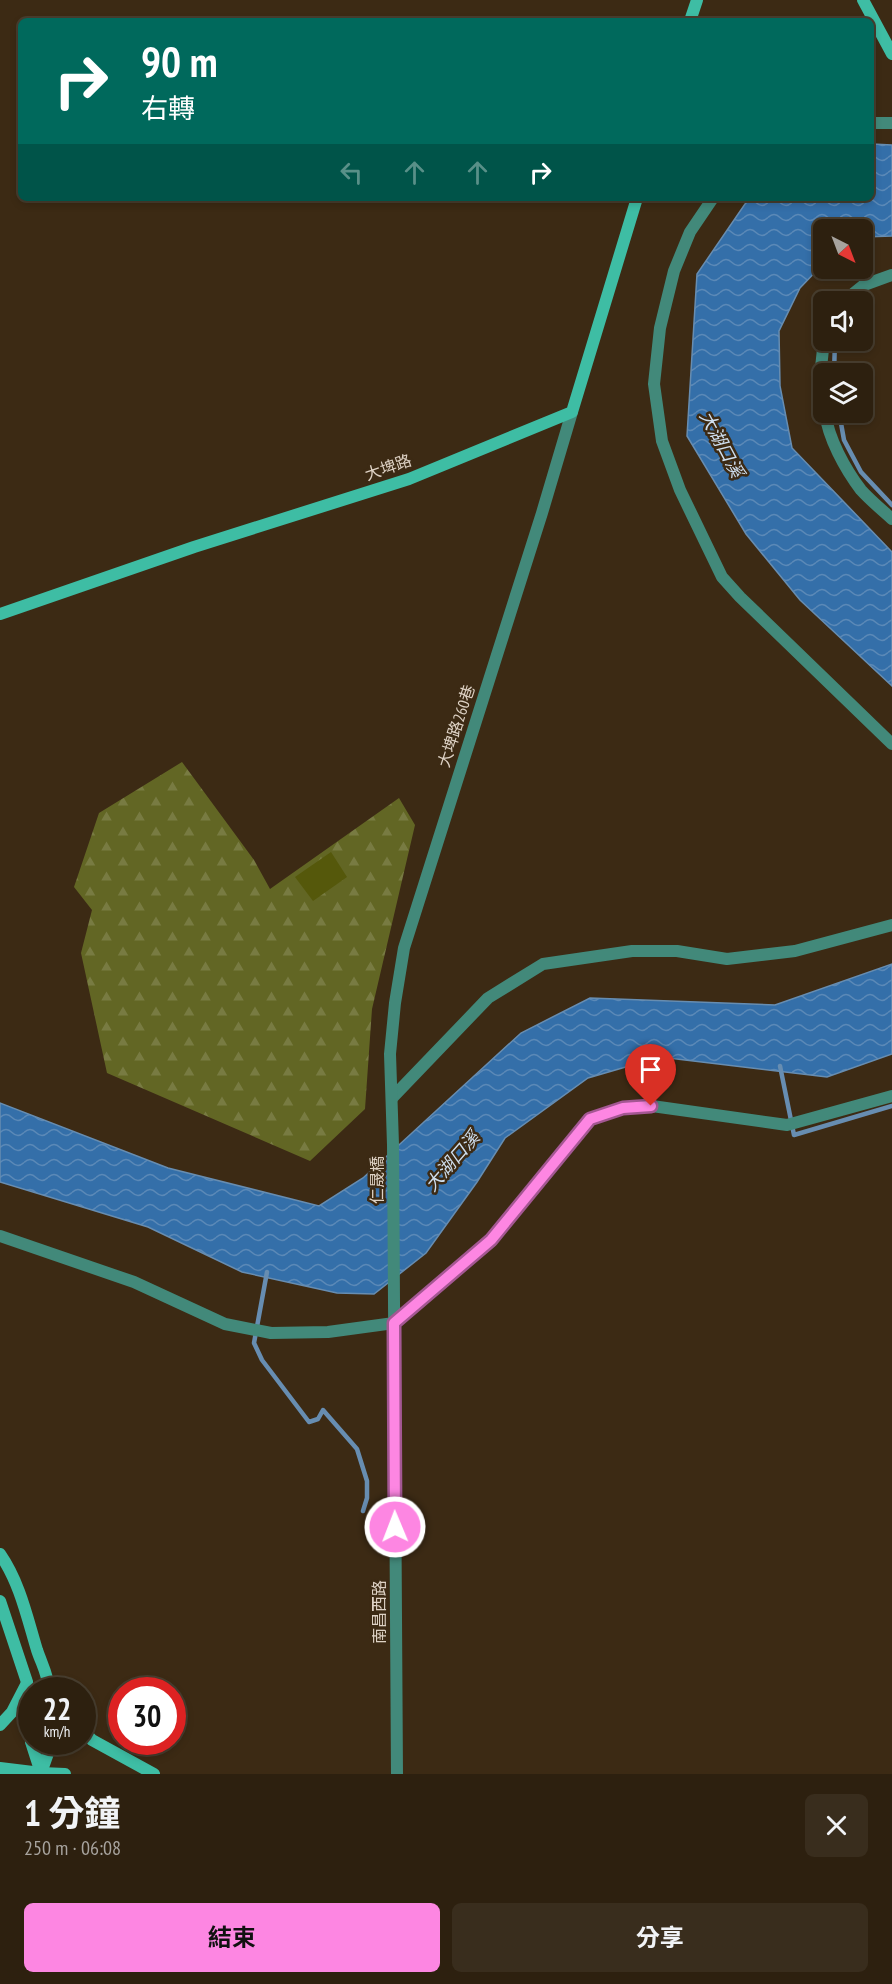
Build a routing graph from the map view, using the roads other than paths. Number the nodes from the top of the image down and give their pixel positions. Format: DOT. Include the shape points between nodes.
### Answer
graph roads {
  1 [pos="697,0"];
  2 [pos="863,0"];
  3 [pos="691,18"];
  4 [pos="873,18"];
  5 [pos="874,20"];
  6 [pos="892,54"];
  7 [pos="874,123"];
  8 [pos="892,123"];
  9 [pos="636,201"];
  10 [pos="711,201"];
  11 [pos="892,275"];
  12 [pos="857,291"];
  13 [pos="572,412"];
  14 [pos="826,423"];
  15 [pos="892,519"];
  16 [pos="0,614"];
  17 [pos="892,744"];
  18 [pos="892,925"];
  19 [pos="390,1054"];
  20 [pos="892,1096"];
  21 [pos="392,1098"];
  22 [pos="0,1236"];
  23 [pos="394,1305"];
  24 [pos="394,1323"];
  25 [pos="0,1554"];
  26 [pos="0,1601"];
  27 [pos="48,1676"];
  28 [pos="25,1677"];
  29 [pos="18,1700"];
  30 [pos="0,1725"];
  31 [pos="96,1742"];
  32 [pos="35,1755"];
  33 [pos="48,1755"];
  34 [pos="0,1768"];
  35 [pos="41,1774"];
  36 [pos="65,1774"];
  37 [pos="154,1774"];
  38 [pos="397,1774"];
  1 -- 3 [label="main road"];
  2 -- 4 [label="main road"];
  5 -- 6 [label="main road"];
  7 -- 8 [label="street"];
  9 -- 13 [label="main road"];
  10 -- 17 [label="street" via="690,232 674,271 660,328 654,384 662,441 680,490 722,577"];
  11 -- 12 [label="street"];
  13 -- 16 [label="main road, 大埤路" via="409,479"];
  13 -- 19 [label="street, 大埤路260巷" via="404,948"];
  14 -- 15 [label="street" via="861,490"];
  18 -- 21 [label="street" via="795,951 727,960 677,951 632,951 543,964 488,998"];
  19 -- 21 [label="street, 仁晟橋"];
  20 -- 24 [label="street" via="788,1125 651,1106 623,1108 590,1119 491,1240"];
  21 -- 23 [label="street, 仁晟橋"];
  22 -- 24 [label="street" via="134,1282 225,1324 271,1333 328,1332"];
  23 -- 24 [label="street, 南昌西路"];
  24 -- 38 [label="street, 南昌西路"];
  25 -- 27 [label="main road" via="15,1581"];
  26 -- 28 [label="main road"];
  29 -- 30 [label="main road"];
  31 -- 37 [label="main road"];
  32 -- 35 [label="main road"];
  33 -- 35 [label="main road"];
  34 -- 35 [label="main road"];
  35 -- 36 [label="main road"];
}
